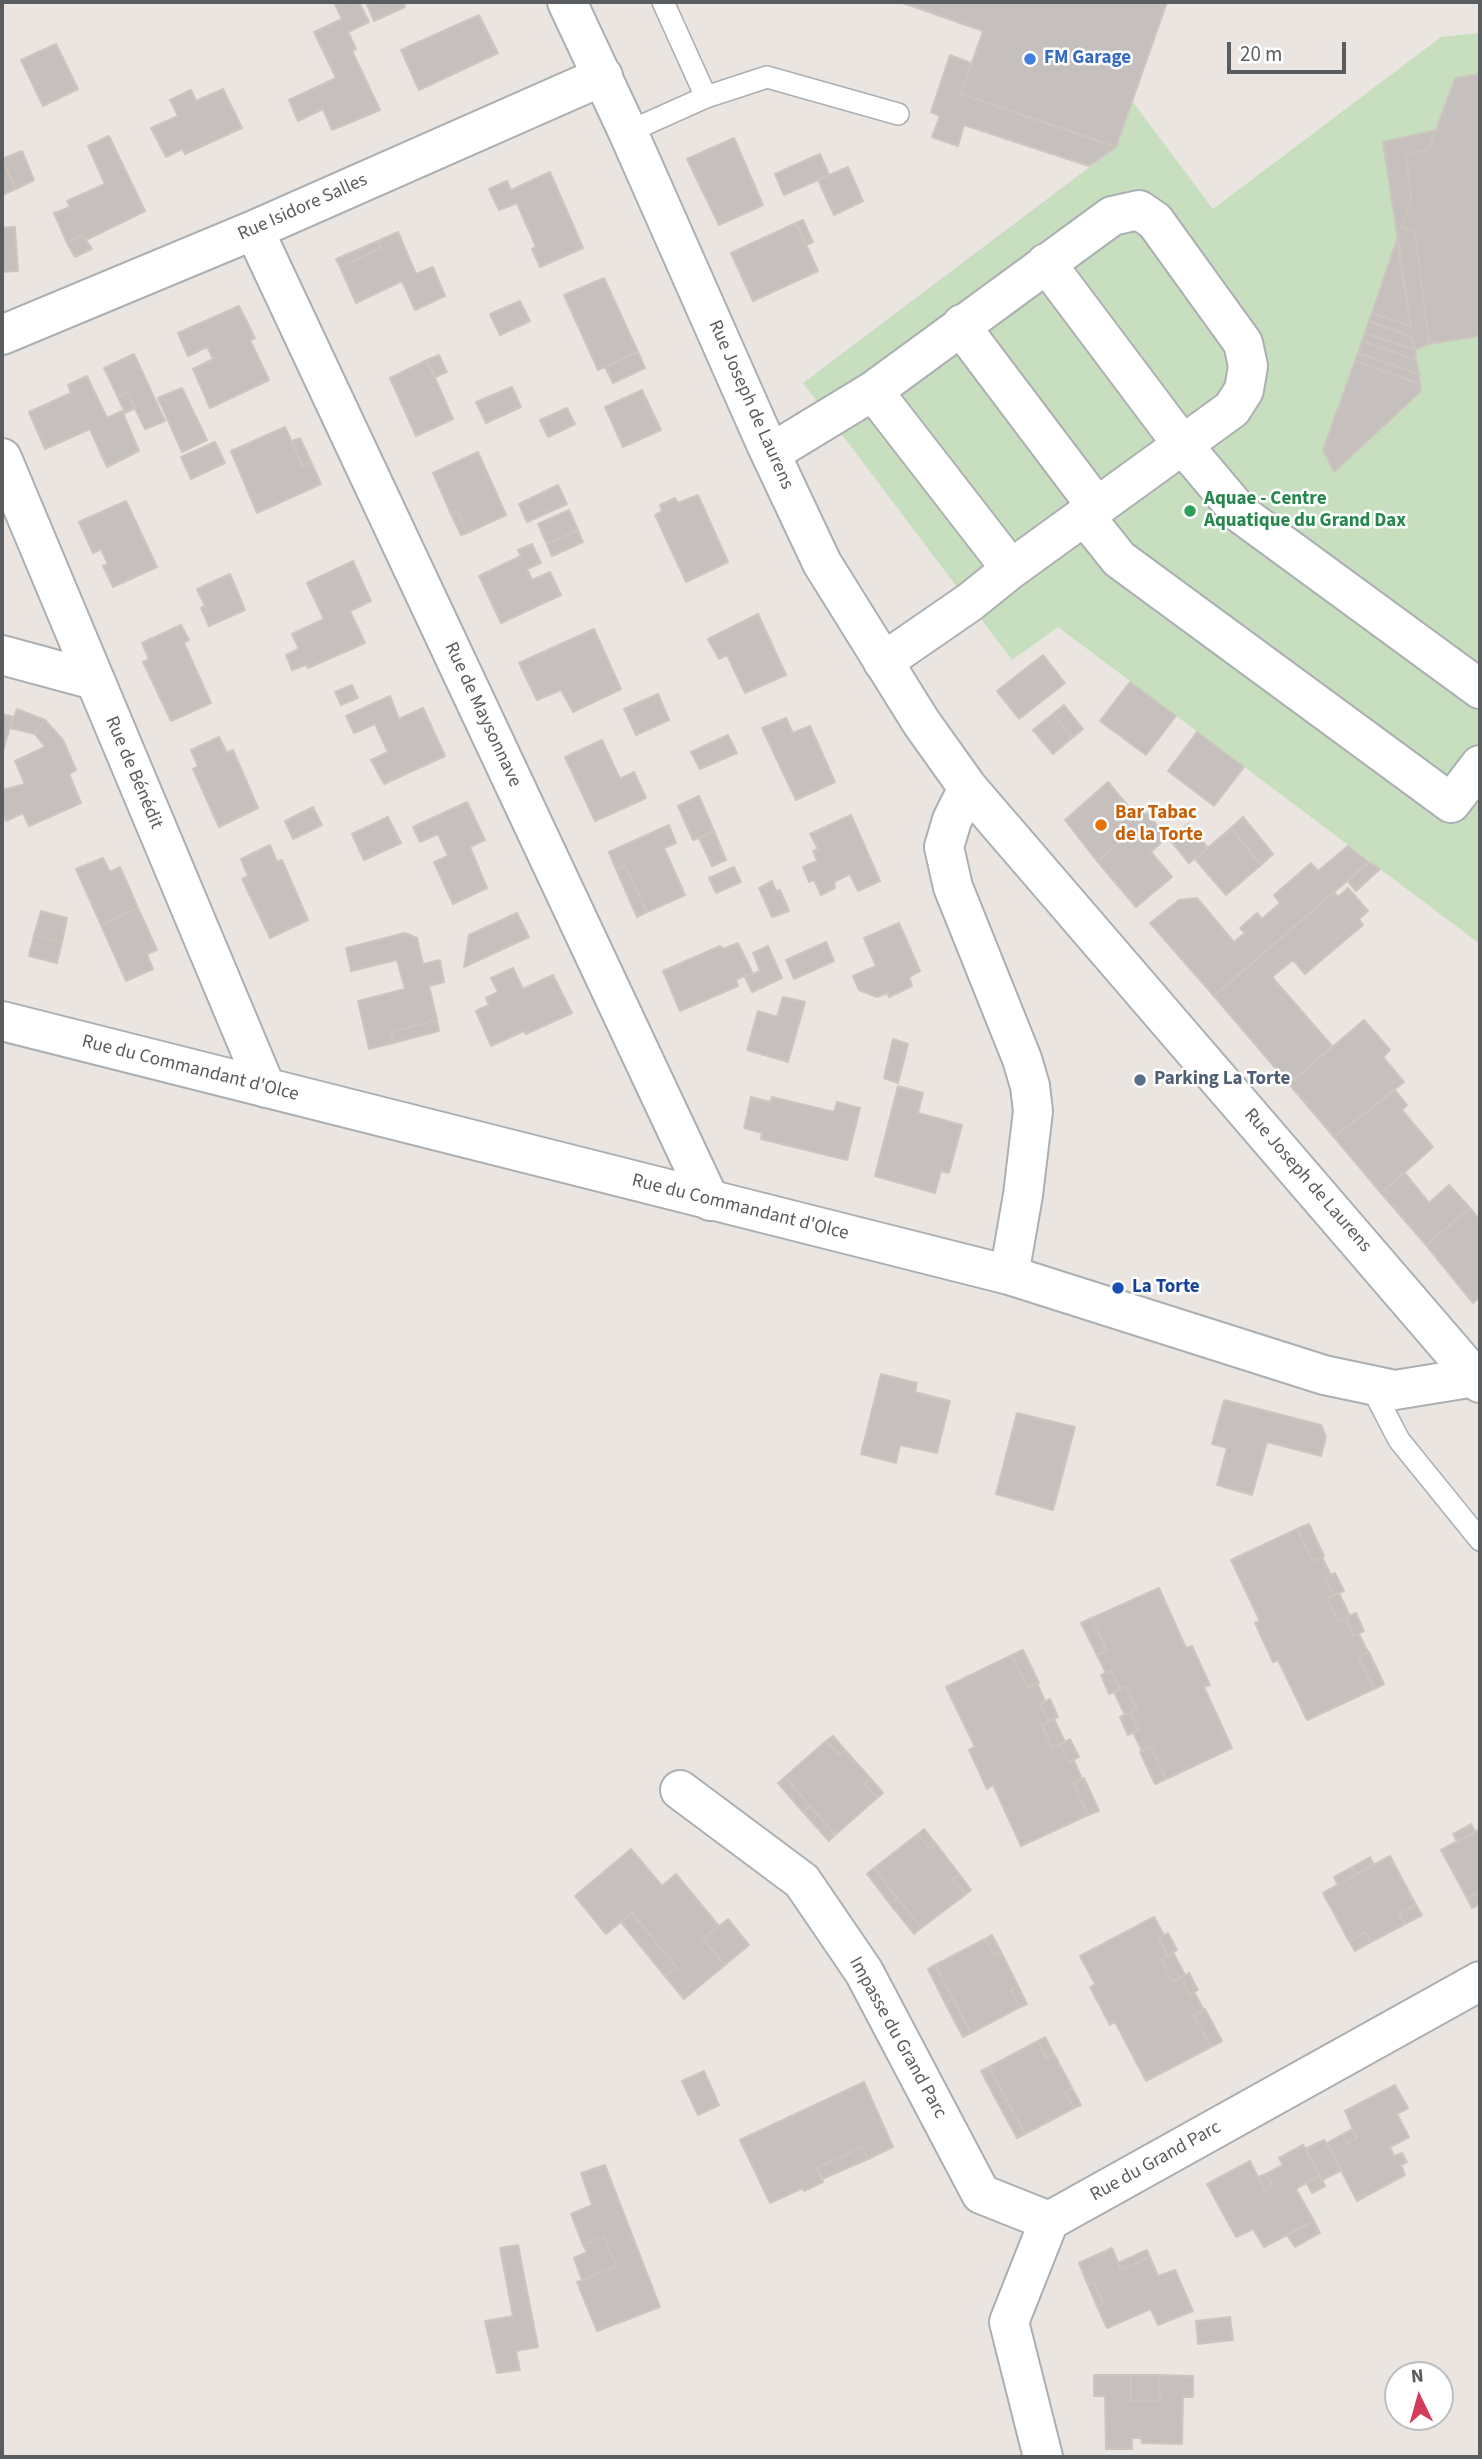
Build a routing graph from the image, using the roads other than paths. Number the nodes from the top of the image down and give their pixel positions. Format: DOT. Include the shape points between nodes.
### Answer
graph roads {
  1 [pos="567,2"];
  2 [pos="663,2"];
  3 [pos="603,76"];
  4 [pos="706,97"];
  5 [pos="898,114"];
  6 [pos="628,132"];
  7 [pos="254,230"];
  8 [pos="1046,263"];
  9 [pos="962,324"];
  10 [pos="2,335"];
  11 [pos="873,391"];
  12 [pos="1182,444"];
  13 [pos="771,453"];
  14 [pos="2,458"];
  15 [pos="1090,511"];
  16 [pos="1011,569"];
  17 [pos="2,655"];
  18 [pos="883,662"];
  19 [pos="94,680"];
  20 [pos="1480,689"];
  21 [pos="1480,765"];
  22 [pos="968,788"];
  23 [pos="2,1021"];
  24 [pos="265,1088"];
  25 [pos="710,1201"];
  26 [pos="1009,1275"];
  27 [pos="1478,1380"];
  28 [pos="1370,1384"];
  29 [pos="1480,1540"];
  30 [pos="680,1790"];
  31 [pos="1480,1982"];
  32 [pos="1049,2221"];
  33 [pos="1043,2457"];
  1 -- 3 [label="street, Rue Joseph de Laurens"];
  2 -- 4 [label="lane"];
  3 -- 6 [label="street, Rue Joseph de Laurens"];
  3 -- 7 [label="street, Rue Isidore Salles"];
  4 -- 5 [label="lane" via="767,76"];
  4 -- 6 [label="lane"];
  6 -- 13 [label="street, Rue Joseph de Laurens"];
  7 -- 10 [label="street, Rue Isidore Salles"];
  7 -- 25 [label="street, Rue de Maysonnave"];
  8 -- 9 [label="street"];
  8 -- 12 [label="street"];
  8 -- 12 [label="street" via="1112,216 1139,210 1155,221 1242,343 1248,366 1244,390 1231,409"];
  9 -- 11 [label="street"];
  9 -- 15 [label="street"];
  11 -- 13 [label="street"];
  11 -- 16 [label="street"];
  12 -- 15 [label="street"];
  12 -- 20 [label="street" via="1241,514"];
  13 -- 18 [label="street, Rue Joseph de Laurens" via="822,563"];
  14 -- 19 [label="street, Rue de Bénédit"];
  15 -- 16 [label="street"];
  15 -- 21 [label="street" via="1119,559 1451,803"];
  16 -- 18 [label="street"];
  17 -- 19 [label="street"];
  18 -- 22 [label="street, Rue Joseph de Laurens"];
  19 -- 24 [label="street, Rue de Bénédit"];
  22 -- 26 [label="street" via="944,847 953,887 1022,1059 1033,1111"];
  22 -- 27 [label="street, Rue Joseph de Laurens"];
  23 -- 24 [label="street, Rue du Commandant d'Olce"];
  24 -- 25 [label="street, Rue du Commandant d'Olce"];
  25 -- 26 [label="street, Rue du Commandant d'Olce"];
  26 -- 28 [label="street, Rue du Commandant d'Olce" via="1324,1375"];
  27 -- 28 [label="street, Rue du Commandant d'Olce" via="1395,1390"];
  28 -- 29 [label="lane" via="1399,1440"];
  30 -- 32 [label="street, Impasse du Grand Parc" via="802,1881 864,1972 981,2194"];
  31 -- 32 [label="street, Rue du Grand Parc"];
  32 -- 33 [label="street" via="1009,2322"];
}
